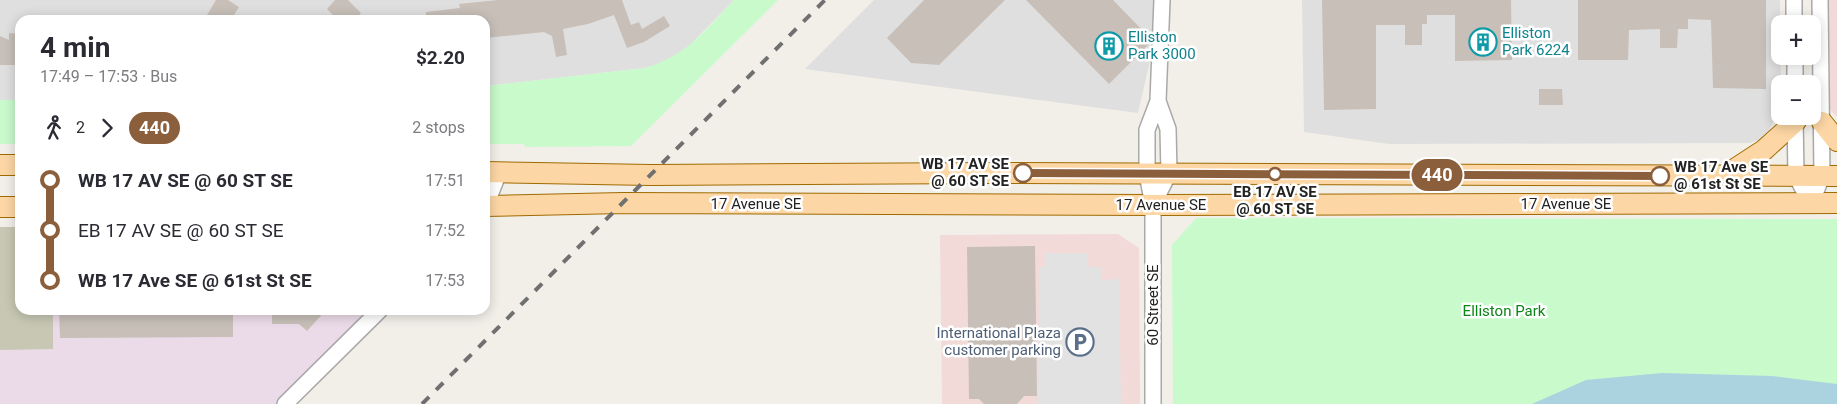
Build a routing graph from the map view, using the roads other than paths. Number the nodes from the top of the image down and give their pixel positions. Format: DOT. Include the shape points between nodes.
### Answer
graph roads {
  1 [pos="1162,0"];
  2 [pos="1794,0"];
  3 [pos="1820,0"];
  4 [pos="1794,15"];
  5 [pos="1158,101"];
  6 [pos="1822,122"];
  7 [pos="1790,125"];
  8 [pos="1796,125"];
  9 [pos="1837,141"];
  10 [pos="0,165"];
  11 [pos="15,165"];
  12 [pos="492,172"];
  13 [pos="1169,173"];
  14 [pos="1146,174"];
  15 [pos="1724,176"];
  16 [pos="1796,176"];
  17 [pos="1830,176"];
  18 [pos="1837,203"];
  19 [pos="1811,204"];
  20 [pos="1153,205"];
  21 [pos="0,207"];
  22 [pos="15,207"];
  23 [pos="490,207"];
  24 [pos="375,315"];
  25 [pos="285,404"];
  26 [pos="1153,404"];
  1 -- 5 [label="street, 60 Street SE"];
  2 -- 4 [label="street"];
  3 -- 6 [label="street"];
  5 -- 13 [label="street, 60 Street SE" via="1168,129"];
  5 -- 14 [label="street, 60 Street SE" via="1148,130"];
  6 -- 9 [label="main road"];
  6 -- 17 [label="street"];
  7 -- 15 [label="main road" via="1764,150"];
  8 -- 16 [label="street"];
  10 -- 11 [label="main road"];
  12 -- 14 [label="main road, 17 Avenue SE" via="651,175"];
  13 -- 14 [label="main road, 17 Avenue SE"];
  13 -- 15 [label="main road, 17 Avenue SE"];
  13 -- 20 [label="street, 60 Street SE"];
  14 -- 20 [label="street, 60 Street SE"];
  15 -- 16 [label="main road, 17 Avenue SE"];
  16 -- 17 [label="main road, 17 Avenue SE"];
  16 -- 19 [label="street"];
  17 -- 19 [label="street"];
  18 -- 19 [label="main road, 17 Avenue SE"];
  19 -- 20 [label="main road, 17 Avenue SE"];
  20 -- 23 [label="main road, 17 Avenue SE" via="623,203"];
  20 -- 26 [label="street, 60 Street SE"];
  21 -- 22 [label="main road"];
  24 -- 25 [label="street"];
}
